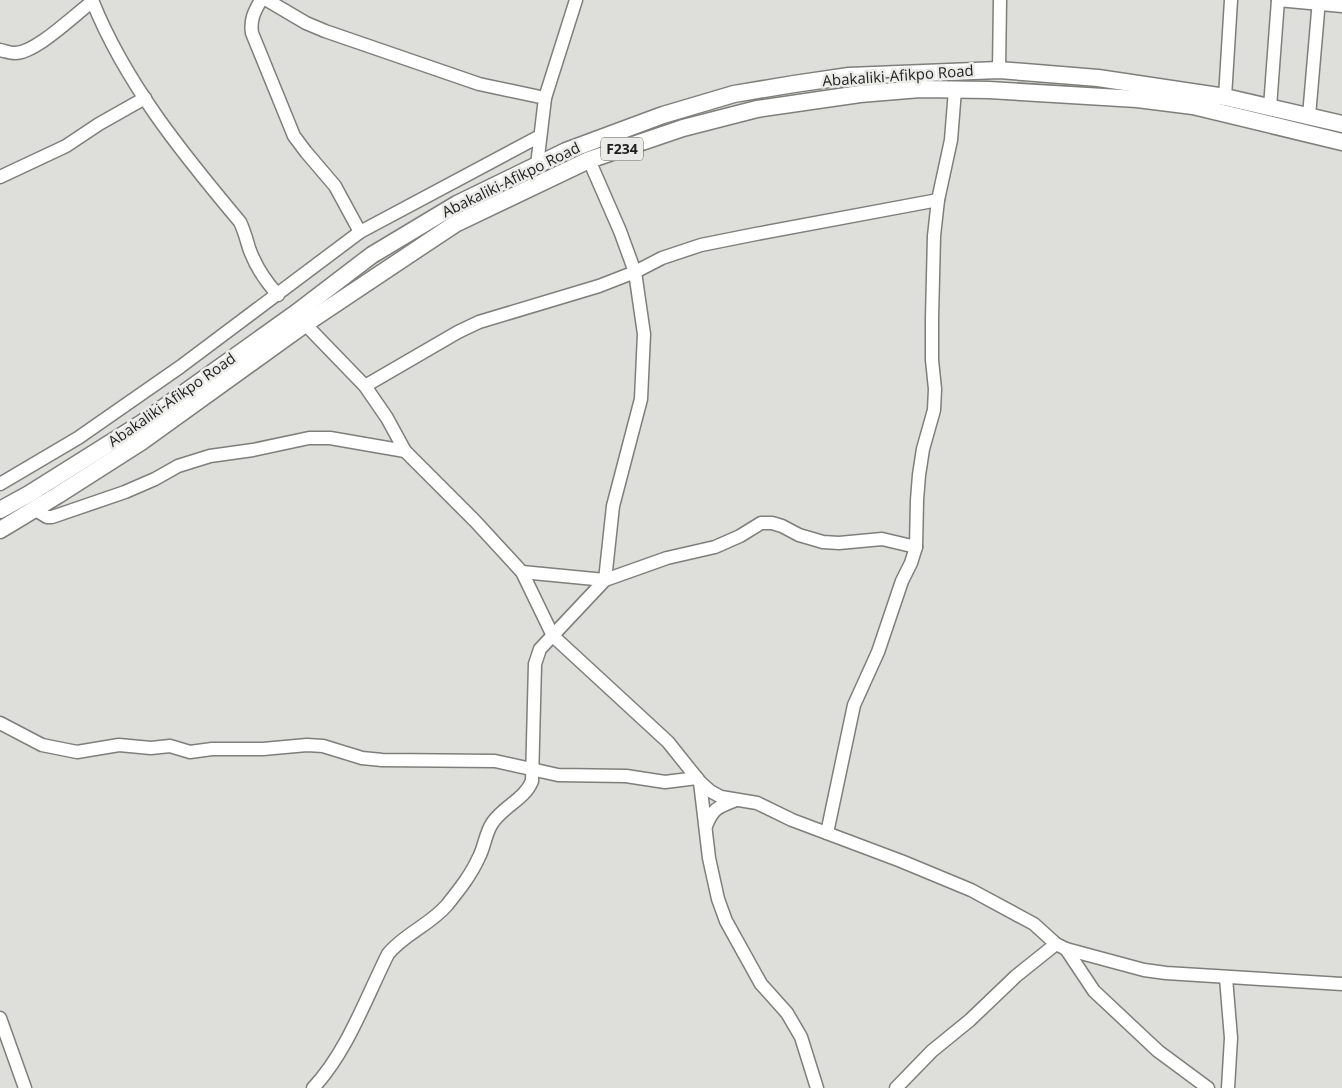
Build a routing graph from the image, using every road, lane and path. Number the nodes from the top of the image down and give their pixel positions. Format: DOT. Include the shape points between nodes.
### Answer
graph roads {
  1 [pos="261,0"];
  2 [pos="267,0"];
  3 [pos="576,0"];
  4 [pos="1000,0"];
  5 [pos="1231,0"];
  6 [pos="1278,0"];
  7 [pos="92,1"];
  8 [pos="1319,2"];
  9 [pos="1342,6"];
  10 [pos="0,50"];
  11 [pos="998,70"];
  12 [pos="955,90"];
  13 [pos="1225,97"];
  14 [pos="145,98"];
  15 [pos="544,98"];
  16 [pos="1270,107"];
  17 [pos="1309,116"];
  18 [pos="1340,123"];
  19 [pos="540,136"];
  20 [pos="1342,142"];
  21 [pos="589,160"];
  22 [pos="537,165"];
  23 [pos="0,177"];
  24 [pos="938,200"];
  25 [pos="360,232"];
  26 [pos="635,272"];
  27 [pos="278,294"];
  28 [pos="305,324"];
  29 [pos="365,386"];
  30 [pos="405,451"];
  31 [pos="0,484"];
  32 [pos="0,510"];
  33 [pos="34,510"];
  34 [pos="0,530"];
  35 [pos="916,547"];
  36 [pos="522,572"];
  37 [pos="605,580"];
  38 [pos="553,636"];
  39 [pos="0,724"];
  40 [pos="532,770"];
  41 [pos="699,780"];
  42 [pos="736,800"];
  43 [pos="705,829"];
  44 [pos="827,833"];
  45 [pos="1061,946"];
  46 [pos="1226,978"];
  47 [pos="1342,984"];
  48 [pos="0,1018"];
  49 [pos="25,1088"];
  50 [pos="313,1088"];
  51 [pos="817,1088"];
  52 [pos="896,1088"];
  53 [pos="1208,1088"];
  54 [pos="1228,1088"];
  1 -- 25 [label="street" via="250,22 252,33 294,136 336,186"];
  2 -- 15 [label="street" via="306,23 344,37 479,84"];
  3 -- 15 [label="street"];
  4 -- 11 [label="street"];
  5 -- 13 [label="street"];
  6 -- 8 [label="street"];
  6 -- 16 [label="street"];
  7 -- 10 [label="street" via="38,45 15,53"];
  7 -- 14 [label="street" via="118,55"];
  8 -- 9 [label="street"];
  8 -- 17 [label="street"];
  11 -- 13 [label="main road, Abakaliki-Afikpo Road / F234" via="1098,78"];
  11 -- 22 [label="main road, Abakaliki-Afikpo Road / F234" via="849,76 734,94 663,115"];
  12 -- 20 [label="main road, F234" via="1137,99 1193,106"];
  12 -- 21 [label="main road, F234" via="860,94 758,109 683,128"];
  12 -- 24 [label="street" via="952,140"];
  13 -- 16 [label="main road, Abakaliki-Afikpo Road / F234"];
  14 -- 23 [label="street" via="66,146"];
  14 -- 27 [label="street" via="184,154 240,222 255,260"];
  15 -- 19 [label="street"];
  16 -- 17 [label="main road, Abakaliki-Afikpo Road / F234"];
  17 -- 18 [label="main road, Abakaliki-Afikpo Road / F234"];
  19 -- 22 [label="street"];
  19 -- 25 [label="street"];
  21 -- 26 [label="street"];
  21 -- 28 [label="main road, F234" via="455,224"];
  22 -- 32 [label="main road, Abakaliki-Afikpo Road / F234" via="457,204 372,256 142,423"];
  24 -- 26 [label="street" via="702,245 662,258"];
  24 -- 35 [label="street" via="932,318 934,410 919,475"];
  25 -- 27 [label="street"];
  26 -- 29 [label="street" via="479,322"];
  26 -- 37 [label="street" via="644,334 641,399 614,506"];
  27 -- 31 [label="street" via="78,438"];
  28 -- 29 [label="street"];
  28 -- 33 [label="main road, F234" via="141,442"];
  29 -- 30 [label="street"];
  30 -- 33 [label="street" via="330,438 309,438 192,461 125,492 52,517"];
  30 -- 36 [label="street"];
  33 -- 34 [label="main road, F234"];
  35 -- 37 [label="street" via="882,539 823,542 799,536 777,525 761,523 715,547 667,558"];
  35 -- 44 [label="street" via="878,652 854,705"];
  36 -- 37 [label="street"];
  36 -- 38 [label="street"];
  37 -- 38 [label="street"];
  38 -- 40 [label="street" via="540,649 535,664"];
  38 -- 41 [label="street" via="668,742"];
  39 -- 40 [label="street" via="47,748 72,752 127,745 170,746 190,752 307,745 368,758 495,761"];
  40 -- 41 [label="street" via="558,775 626,776 665,782"];
  40 -- 50 [label="street" via="529,789 492,823 473,869 445,908 388,954 352,1030"];
  41 -- 42 [label="street" via="721,797"];
  41 -- 43 [label="street"];
  42 -- 43 [label="street" via="714,810"];
  42 -- 44 [label="street" via="757,803"];
  43 -- 51 [label="street" via="713,881 726,921 761,984 787,1013 801,1037"];
  44 -- 45 [label="street" via="971,890 1034,924"];
  45 -- 46 [label="street" via="1144,970"];
  45 -- 52 [label="street" via="1016,976"];
  45 -- 53 [label="street" via="1094,990 1158,1050"];
  46 -- 47 [label="street"];
  46 -- 54 [label="street" via="1232,1038"];
  48 -- 49 [label="street"];
}
